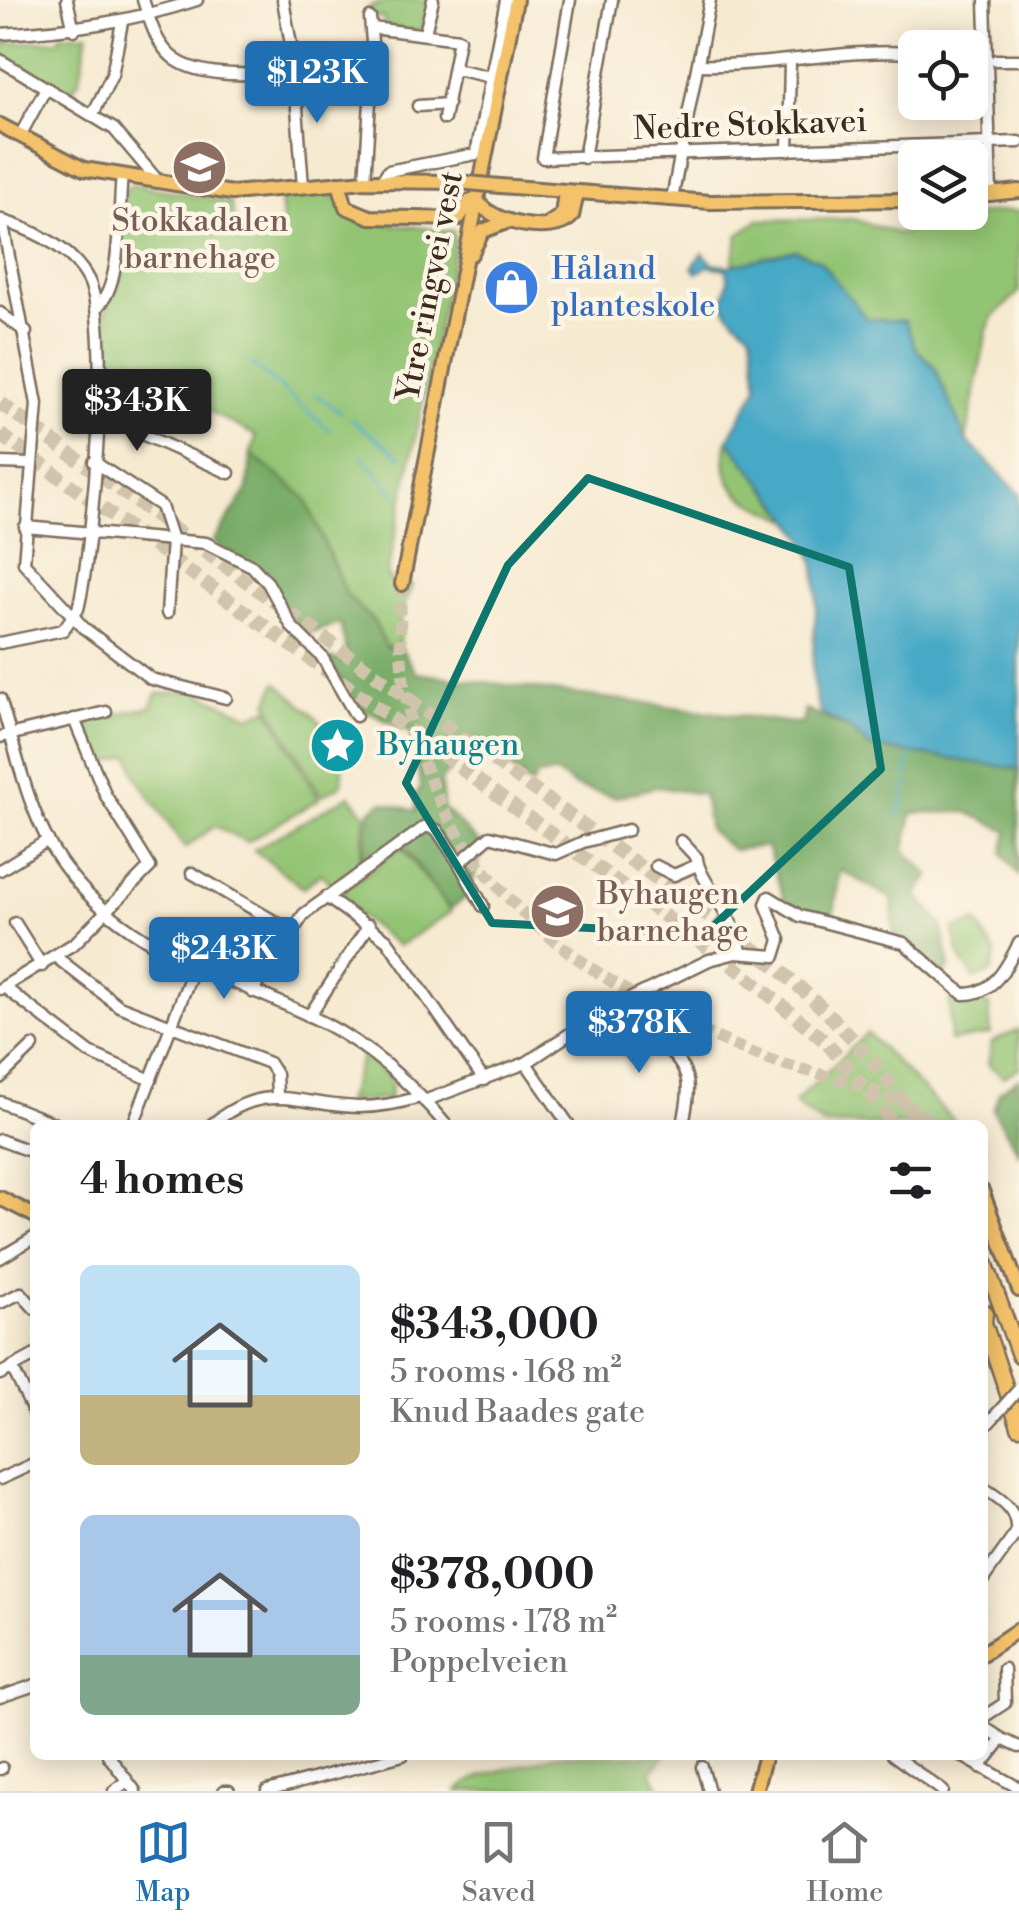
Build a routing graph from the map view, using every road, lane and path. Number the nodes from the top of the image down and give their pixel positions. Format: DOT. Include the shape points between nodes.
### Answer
graph roads {
  1 [pos="67,0"];
  2 [pos="143,0"];
  3 [pos="197,0"];
  4 [pos="282,0"];
  5 [pos="433,0"];
  6 [pos="506,0"];
  7 [pos="516,0"];
  8 [pos="570,0"];
  9 [pos="612,0"];
  10 [pos="710,0"];
  11 [pos="985,0"];
  12 [pos="148,16"];
  13 [pos="122,22"];
  14 [pos="74,30"];
  15 [pos="425,33"];
  16 [pos="0,34"];
  17 [pos="898,52"];
  18 [pos="0,60"];
  19 [pos="988,60"];
  20 [pos="991,60"];
  21 [pos="1019,60"];
  22 [pos="790,62"];
  23 [pos="372,64"];
  24 [pos="699,65"];
  25 [pos="294,69"];
  26 [pos="455,69"];
  27 [pos="491,77"];
  28 [pos="46,88"];
  29 [pos="448,104"];
  30 [pos="418,106"];
  31 [pos="93,114"];
  32 [pos="444,119"];
  33 [pos="0,125"];
  34 [pos="22,132"];
  35 [pos="1019,142"];
  36 [pos="990,144"];
  37 [pos="788,150"];
  38 [pos="682,154"];
  39 [pos="584,158"];
  40 [pos="122,175"];
  41 [pos="481,176"];
  42 [pos="382,180"];
  43 [pos="158,181"];
  44 [pos="352,182"];
  45 [pos="303,186"];
  46 [pos="571,192"];
  47 [pos="1019,192"];
  48 [pos="988,194"];
  49 [pos="991,194"];
  50 [pos="476,198"];
  51 [pos="672,199"];
  52 [pos="898,200"];
  53 [pos="397,219"];
  54 [pos="1,220"];
  55 [pos="511,221"];
  56 [pos="468,238"];
  57 [pos="455,307"];
  58 [pos="96,308"];
  59 [pos="0,313"];
  60 [pos="26,332"];
  61 [pos="102,367"];
  62 [pos="94,462"];
  63 [pos="0,464"];
  64 [pos="30,464"];
  65 [pos="228,473"];
  66 [pos="25,527"];
  67 [pos="86,534"];
  68 [pos="172,540"];
  69 [pos="402,584"];
  70 [pos="167,613"];
  71 [pos="74,618"];
  72 [pos="0,643"];
  73 [pos="226,698"];
  74 [pos="0,699"];
  75 [pos="106,712"];
  76 [pos="356,716"];
  77 [pos="74,719"];
  78 [pos="5,736"];
  79 [pos="628,830"];
  80 [pos="48,840"];
  81 [pos="680,841"];
  82 [pos="459,862"];
  83 [pos="697,865"];
  84 [pos="656,866"];
  85 [pos="0,870"];
  86 [pos="192,873"];
  87 [pos="326,897"];
  88 [pos="483,906"];
  89 [pos="106,912"];
  90 [pos="15,922"];
  91 [pos="369,925"];
  92 [pos="291,931"];
  93 [pos="1019,942"];
  94 [pos="741,953"];
  95 [pos="56,957"];
  96 [pos="42,966"];
  97 [pos="194,967"];
  98 [pos="2,988"];
  99 [pos="252,992"];
  100 [pos="601,1013"];
  101 [pos="309,1016"];
  102 [pos="172,1028"];
  103 [pos="34,1046"];
  104 [pos="526,1063"];
  105 [pos="0,1078"];
  106 [pos="151,1080"];
  107 [pos="484,1080"];
  108 [pos="276,1095"];
  109 [pos="422,1099"];
  110 [pos="0,1102"];
  111 [pos="45,1120"];
  112 [pos="136,1120"];
  113 [pos="217,1120"];
  114 [pos="441,1120"];
  115 [pos="566,1120"];
  116 [pos="684,1120"];
  117 [pos="0,1140"];
  118 [pos="30,1150"];
  119 [pos="0,1198"];
  120 [pos="988,1207"];
  121 [pos="30,1213"];
  122 [pos="30,1241"];
  123 [pos="0,1258"];
  124 [pos="988,1269"];
  125 [pos="993,1281"];
  126 [pos="1019,1290"];
  127 [pos="30,1303"];
  128 [pos="0,1304"];
  129 [pos="988,1317"];
  130 [pos="1019,1334"];
  131 [pos="988,1335"];
  132 [pos="1019,1355"];
  133 [pos="30,1358"];
  134 [pos="12,1367"];
  135 [pos="0,1374"];
  136 [pos="1019,1390"];
  137 [pos="30,1405"];
  138 [pos="988,1423"];
  139 [pos="1019,1426"];
  140 [pos="30,1465"];
  141 [pos="0,1479"];
  142 [pos="988,1491"];
  143 [pos="988,1572"];
  144 [pos="1019,1630"];
  145 [pos="1019,1638"];
  146 [pos="988,1653"];
  147 [pos="988,1655"];
  148 [pos="1004,1669"];
  149 [pos="30,1687"];
  150 [pos="0,1697"];
  151 [pos="988,1714"];
  152 [pos="988,1730"];
  153 [pos="1002,1739"];
  154 [pos="1019,1748"];
  155 [pos="988,1756"];
  156 [pos="112,1760"];
  157 [pos="384,1760"];
  158 [pos="756,1760"];
  159 [pos="764,1760"];
  160 [pos="905,1760"];
  161 [pos="969,1760"];
  162 [pos="985,1760"];
  163 [pos="980,1766"];
  164 [pos="702,1767"];
  165 [pos="131,1786"];
  166 [pos="1019,1788"];
  167 [pos="114,1791"];
  168 [pos="266,1791"];
  169 [pos="708,1791"];
  170 [pos="944,1791"];
  1 -- 14 [label="street"];
  2 -- 12 [label="street"];
  3 -- 12 [label="street"];
  4 -- 25 [label="street"];
  5 -- 15 [label="street"];
  6 -- 27 [label="street"];
  7 -- 41 [label="main road, Ytre ringvei vest"];
  8 -- 39 [label="street, Nedre Stokkavei" via="542,158"];
  9 -- 39 [label="street"];
  10 -- 24 [label="street"];
  11 -- 20 [label="street"];
  12 -- 13 [label="street"];
  12 -- 25 [label="street" via="169,55 194,70"];
  13 -- 14 [label="street"];
  13 -- 31 [label="street" via="112,75"];
  14 -- 16 [label="street"];
  15 -- 23 [label="street" via="371,23"];
  15 -- 26 [label="street" via="457,38"];
  17 -- 22 [label="street"];
  18 -- 28 [label="street"];
  19 -- 20 [label="street"];
  20 -- 21 [label="street"];
  20 -- 36 [label="street"];
  22 -- 24 [label="street"];
  22 -- 37 [label="street"];
  23 -- 25 [label="street"];
  23 -- 44 [label="street"];
  24 -- 38 [label="street"];
  25 -- 45 [label="street"];
  26 -- 27 [label="street"];
  26 -- 29 [label="street"];
  27 -- 42 [label="street" via="476,154 388,172"];
  28 -- 31 [label="street"];
  28 -- 34 [label="street"];
  29 -- 30 [label="street"];
  29 -- 32 [label="street"];
  31 -- 43 [label="street" via="132,145"];
  33 -- 40 [label="main road" via="72,166"];
  35 -- 36 [label="street, Nedre Stokkavei"];
  36 -- 37 [label="street, Nedre Stokkavei"];
  36 -- 49 [label="street"];
  37 -- 38 [label="street, Nedre Stokkavei"];
  38 -- 39 [label="street, Nedre Stokkavei"];
  38 -- 51 [label="street"];
  40 -- 43 [label="main road"];
  40 -- 58 [label="street" via="114,273"];
  41 -- 50 [label="main road, Ytre ringvei vest"];
  41 -- 53 [label="main road" via="458,219"];
  42 -- 44 [label="main road"];
  42 -- 46 [label="main road, bridge"];
  43 -- 45 [label="main road" via="232,193"];
  44 -- 45 [label="main road"];
  44 -- 53 [label="main road" via="346,207 360,216"];
  46 -- 51 [label="main road"];
  46 -- 55 [label="main road" via="562,215 548,224"];
  47 -- 49 [label="main road"];
  48 -- 49 [label="main road"];
  50 -- 55 [label="main road" via="486,213"];
  50 -- 56 [label="main road, Ytre ringvei vest"];
  51 -- 52 [label="main road"];
  53 -- 56 [label="main road" via="450,223"];
  54 -- 58 [label="street" via="72,257 87,276"];
  54 -- 60 [label="street"];
  55 -- 57 [label="main road" via="479,235"];
  56 -- 57 [label="main road, Ytre ringvei vest"];
  57 -- 69 [label="main road, Ytre ringvei vest"];
  58 -- 61 [label="street"];
  59 -- 60 [label="street"];
  60 -- 64 [label="street" via="36,404"];
  61 -- 62 [label="street"];
  61 -- 65 [label="street" via="144,435"];
  62 -- 67 [label="street"];
  62 -- 68 [label="street" via="160,506"];
  63 -- 64 [label="street"];
  64 -- 66 [label="street"];
  66 -- 67 [label="street"];
  66 -- 71 [label="street" via="24,562"];
  67 -- 68 [label="street"];
  67 -- 71 [label="street"];
  68 -- 70 [label="street"];
  68 -- 76 [label="street" via="212,544 260,574"];
  71 -- 72 [label="street" via="62,630"];
  71 -- 73 [label="street" via="159,684"];
  74 -- 78 [label="street"];
  75 -- 77 [label="street"];
  77 -- 78 [label="street"];
  77 -- 89 [label="street" via="114,812 150,862"];
  78 -- 80 [label="street"];
  79 -- 82 [label="street" via="552,854 492,836"];
  80 -- 85 [label="street"];
  80 -- 89 [label="street"];
  81 -- 83 [label="street"];
  82 -- 87 [label="street" via="437,830 426,826"];
  82 -- 88 [label="street"];
  83 -- 84 [label="street" via="674,875"];
  83 -- 94 [label="street" via="720,898"];
  86 -- 92 [label="street"];
  87 -- 91 [label="street"];
  87 -- 92 [label="street"];
  89 -- 95 [label="street"];
  89 -- 97 [label="street"];
  90 -- 96 [label="street"];
  91 -- 101 [label="street"];
  91 -- 107 [label="street" via="393,947"];
  92 -- 99 [label="street"];
  93 -- 94 [label="street" via="994,982 963,994 904,943 800,916 771,896 766,904 780,935 779,951 768,958"];
  94 -- 100 [label="street" via="709,960"];
  95 -- 96 [label="street"];
  95 -- 102 [label="street" via="119,1006"];
  96 -- 98 [label="street"];
  97 -- 99 [label="street"];
  97 -- 102 [label="street"];
  98 -- 106 [label="street" via="90,1053"];
  99 -- 101 [label="street"];
  100 -- 104 [label="street"];
  100 -- 116 [label="street" via="634,1057 662,1044 686,1072"];
  101 -- 109 [label="street" via="364,1048"];
  102 -- 106 [label="street"];
  102 -- 108 [label="street" via="269,1063"];
  103 -- 105 [label="street"];
  104 -- 107 [label="street"];
  104 -- 115 [label="street"];
  106 -- 112 [label="street"];
  107 -- 109 [label="street"];
  108 -- 109 [label="street" via="356,1107"];
  108 -- 113 [label="street" via="239,1104"];
  109 -- 114 [label="street"];
  110 -- 111 [label="street"];
  117 -- 118 [label="street"];
  119 -- 121 [label="main road"];
  120 -- 126 [label="main road"];
  122 -- 123 [label="street"];
  124 -- 125 [label="highway"];
  125 -- 130 [label="highway"];
  125 -- 132 [label="highway"];
  127 -- 128 [label="street" via="21,1293"];
  129 -- 136 [label="highway"];
  131 -- 139 [label="highway"];
  133 -- 134 [label="street"];
  134 -- 135 [label="street"];
  134 -- 137 [label="street"];
  136 -- 138 [label="street, bridge"];
  140 -- 141 [label="street"];
  142 -- 143 [label="street" via="1008,1504 1017,1525"];
  144 -- 146 [label="main road"];
  145 -- 147 [label="main road"];
  148 -- 151 [label="street" via="1005,1703"];
  149 -- 150 [label="street"];
  152 -- 153 [label="street"];
  153 -- 154 [label="street"];
  153 -- 155 [label="street"];
  156 -- 165 [label="street"];
  157 -- 168 [label="street"];
  158 -- 159 [label="main road" via="755,1791"];
  160 -- 170 [label="street"];
  161 -- 163 [label="street"];
  162 -- 163 [label="street"];
  163 -- 166 [label="street"];
  164 -- 169 [label="street"];
  165 -- 167 [label="street"];
}
